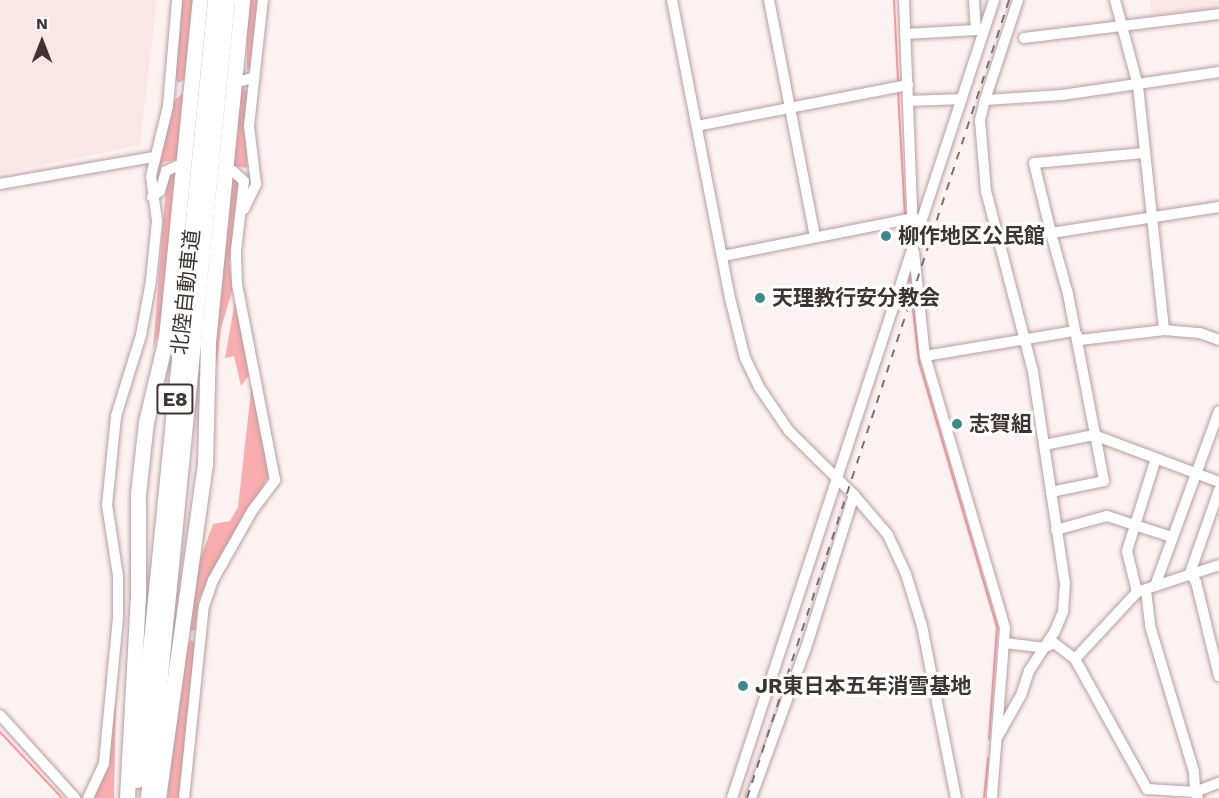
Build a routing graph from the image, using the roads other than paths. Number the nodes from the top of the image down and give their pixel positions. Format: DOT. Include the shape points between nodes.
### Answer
graph roads {
  1 [pos="177,0"];
  2 [pos="200,0"];
  3 [pos="214,0"];
  4 [pos="226,0"];
  5 [pos="242,0"];
  6 [pos="262,0"];
  7 [pos="672,0"];
  8 [pos="769,0"];
  9 [pos="904,0"];
  10 [pos="974,0"];
  11 [pos="994,0"];
  12 [pos="1018,0"];
  13 [pos="1115,0"];
  14 [pos="1219,14"];
  15 [pos="1120,27"];
  16 [pos="905,34"];
  17 [pos="1024,38"];
  18 [pos="1219,72"];
  19 [pos="254,77"];
  20 [pos="242,81"];
  21 [pos="908,85"];
  22 [pos="1138,86"];
  23 [pos="170,90"];
  24 [pos="185,92"];
  25 [pos="963,99"];
  26 [pos="985,100"];
  27 [pos="909,101"];
  28 [pos="791,107"];
  29 [pos="697,126"];
  30 [pos="1144,153"];
  31 [pos="153,157"];
  32 [pos="177,166"];
  33 [pos="233,171"];
  34 [pos="0,184"];
  35 [pos="152,197"];
  36 [pos="1219,207"];
  37 [pos="244,209"];
  38 [pos="914,218"];
  39 [pos="1152,219"];
  40 [pos="1051,233"];
  41 [pos="815,237"];
  42 [pos="913,247"];
  43 [pos="723,256"];
  44 [pos="1164,330"];
  45 [pos="1074,331"];
  46 [pos="1219,340"];
  47 [pos="1024,341"];
  48 [pos="925,356"];
  49 [pos="1219,411"];
  50 [pos="1094,435"];
  51 [pos="1044,446"];
  52 [pos="1156,458"];
  53 [pos="1196,474"];
  54 [pos="838,480"];
  55 [pos="1219,482"];
  56 [pos="1219,490"];
  57 [pos="1051,492"];
  58 [pos="855,495"];
  59 [pos="1134,523"];
  60 [pos="1056,530"];
  61 [pos="1172,537"];
  62 [pos="1219,553"];
  63 [pos="1217,566"];
  64 [pos="1190,573"];
  65 [pos="1146,590"];
  66 [pos="1005,644"];
  67 [pos="1043,648"];
  68 [pos="1075,659"];
  69 [pos="1219,676"];
  70 [pos="0,715"];
  71 [pos="998,736"];
  72 [pos="1219,783"];
  73 [pos="1196,795"];
  74 [pos="75,798"];
  75 [pos="88,798"];
  76 [pos="127,798"];
  77 [pos="135,798"];
  78 [pos="148,798"];
  79 [pos="158,798"];
  80 [pos="184,798"];
  81 [pos="732,798"];
  82 [pos="751,798"];
  83 [pos="956,798"];
  84 [pos="992,798"];
  1 -- 23 [label="street"];
  2 -- 76 [label="highway" via="166,338 147,422 138,494 138,598"];
  3 -- 77 [label="highway, 北陸自動車道 / E8"];
  4 -- 78 [label="highway, 北陸自動車道 / E8"];
  5 -- 79 [label="highway" via="208,342 204,476 184,594"];
  6 -- 19 [label="street"];
  7 -- 29 [label="street"];
  8 -- 28 [label="street"];
  9 -- 16 [label="street"];
  10 -- 16 [label="street" via="976,30"];
  11 -- 25 [label="street"];
  12 -- 26 [label="street"];
  13 -- 15 [label="street"];
  14 -- 15 [label="street"];
  15 -- 17 [label="street"];
  15 -- 22 [label="street"];
  16 -- 21 [label="street"];
  18 -- 22 [label="street"];
  19 -- 20 [label="street"];
  19 -- 37 [label="street" via="249,138 256,184"];
  21 -- 27 [label="street"];
  21 -- 28 [label="street"];
  22 -- 26 [label="street"];
  22 -- 30 [label="street"];
  23 -- 24 [label="street"];
  23 -- 31 [label="street"];
  25 -- 27 [label="street"];
  25 -- 42 [label="street"];
  26 -- 47 [label="street" via="980,120 986,191 1022,318"];
  27 -- 38 [label="street"];
  28 -- 29 [label="street"];
  28 -- 41 [label="street"];
  29 -- 43 [label="street"];
  30 -- 39 [label="street"];
  30 -- 40 [label="street" via="1034,163"];
  31 -- 34 [label="street"];
  31 -- 35 [label="street"];
  32 -- 35 [label="street" via="166,171 160,191"];
  33 -- 37 [label="street" via="244,180"];
  35 -- 75 [label="street" via="157,221 151,281 141,335 119,401 108,495 119,590 120,650 104,763"];
  36 -- 39 [label="street"];
  37 -- 80 [label="street" via="236,272 275,480 252,511 213,580 194,637"];
  38 -- 41 [label="street"];
  38 -- 42 [label="street"];
  39 -- 40 [label="street"];
  39 -- 44 [label="street"];
  40 -- 45 [label="street"];
  41 -- 43 [label="street"];
  42 -- 48 [label="street"];
  42 -- 54 [label="street"];
  43 -- 54 [label="street" via="745,358 759,387 789,431"];
  44 -- 45 [label="street" via="1080,340"];
  44 -- 46 [label="street" via="1200,333"];
  45 -- 47 [label="street"];
  45 -- 50 [label="street"];
  47 -- 48 [label="street"];
  47 -- 51 [label="street"];
  48 -- 66 [label="street" via="1001,609"];
  49 -- 53 [label="street"];
  50 -- 51 [label="street"];
  50 -- 52 [label="street"];
  50 -- 57 [label="street" via="1104,481"];
  51 -- 57 [label="street"];
  52 -- 53 [label="street"];
  52 -- 59 [label="street"];
  53 -- 55 [label="street"];
  53 -- 61 [label="street"];
  54 -- 58 [label="street"];
  54 -- 81 [label="street"];
  56 -- 64 [label="street"];
  57 -- 60 [label="street"];
  58 -- 82 [label="street" via="806,648"];
  58 -- 83 [label="street" via="888,535 906,574 922,626"];
  59 -- 60 [label="street" via="1107,516"];
  59 -- 61 [label="street"];
  59 -- 65 [label="street" via="1126,551"];
  60 -- 67 [label="street" via="1065,583 1063,612"];
  61 -- 65 [label="street"];
  62 -- 63 [label="street"];
  63 -- 64 [label="street"];
  64 -- 65 [label="street"];
  64 -- 69 [label="street" via="1196,582"];
  65 -- 68 [label="street"];
  65 -- 73 [label="street" via="1150,626 1194,772"];
  66 -- 67 [label="street"];
  66 -- 71 [label="street"];
  67 -- 68 [label="street" via="1054,643"];
  67 -- 71 [label="street"];
  68 -- 73 [label="street" via="1147,789"];
  70 -- 74 [label="street"];
  71 -- 84 [label="street"];
  72 -- 73 [label="street"];
}
